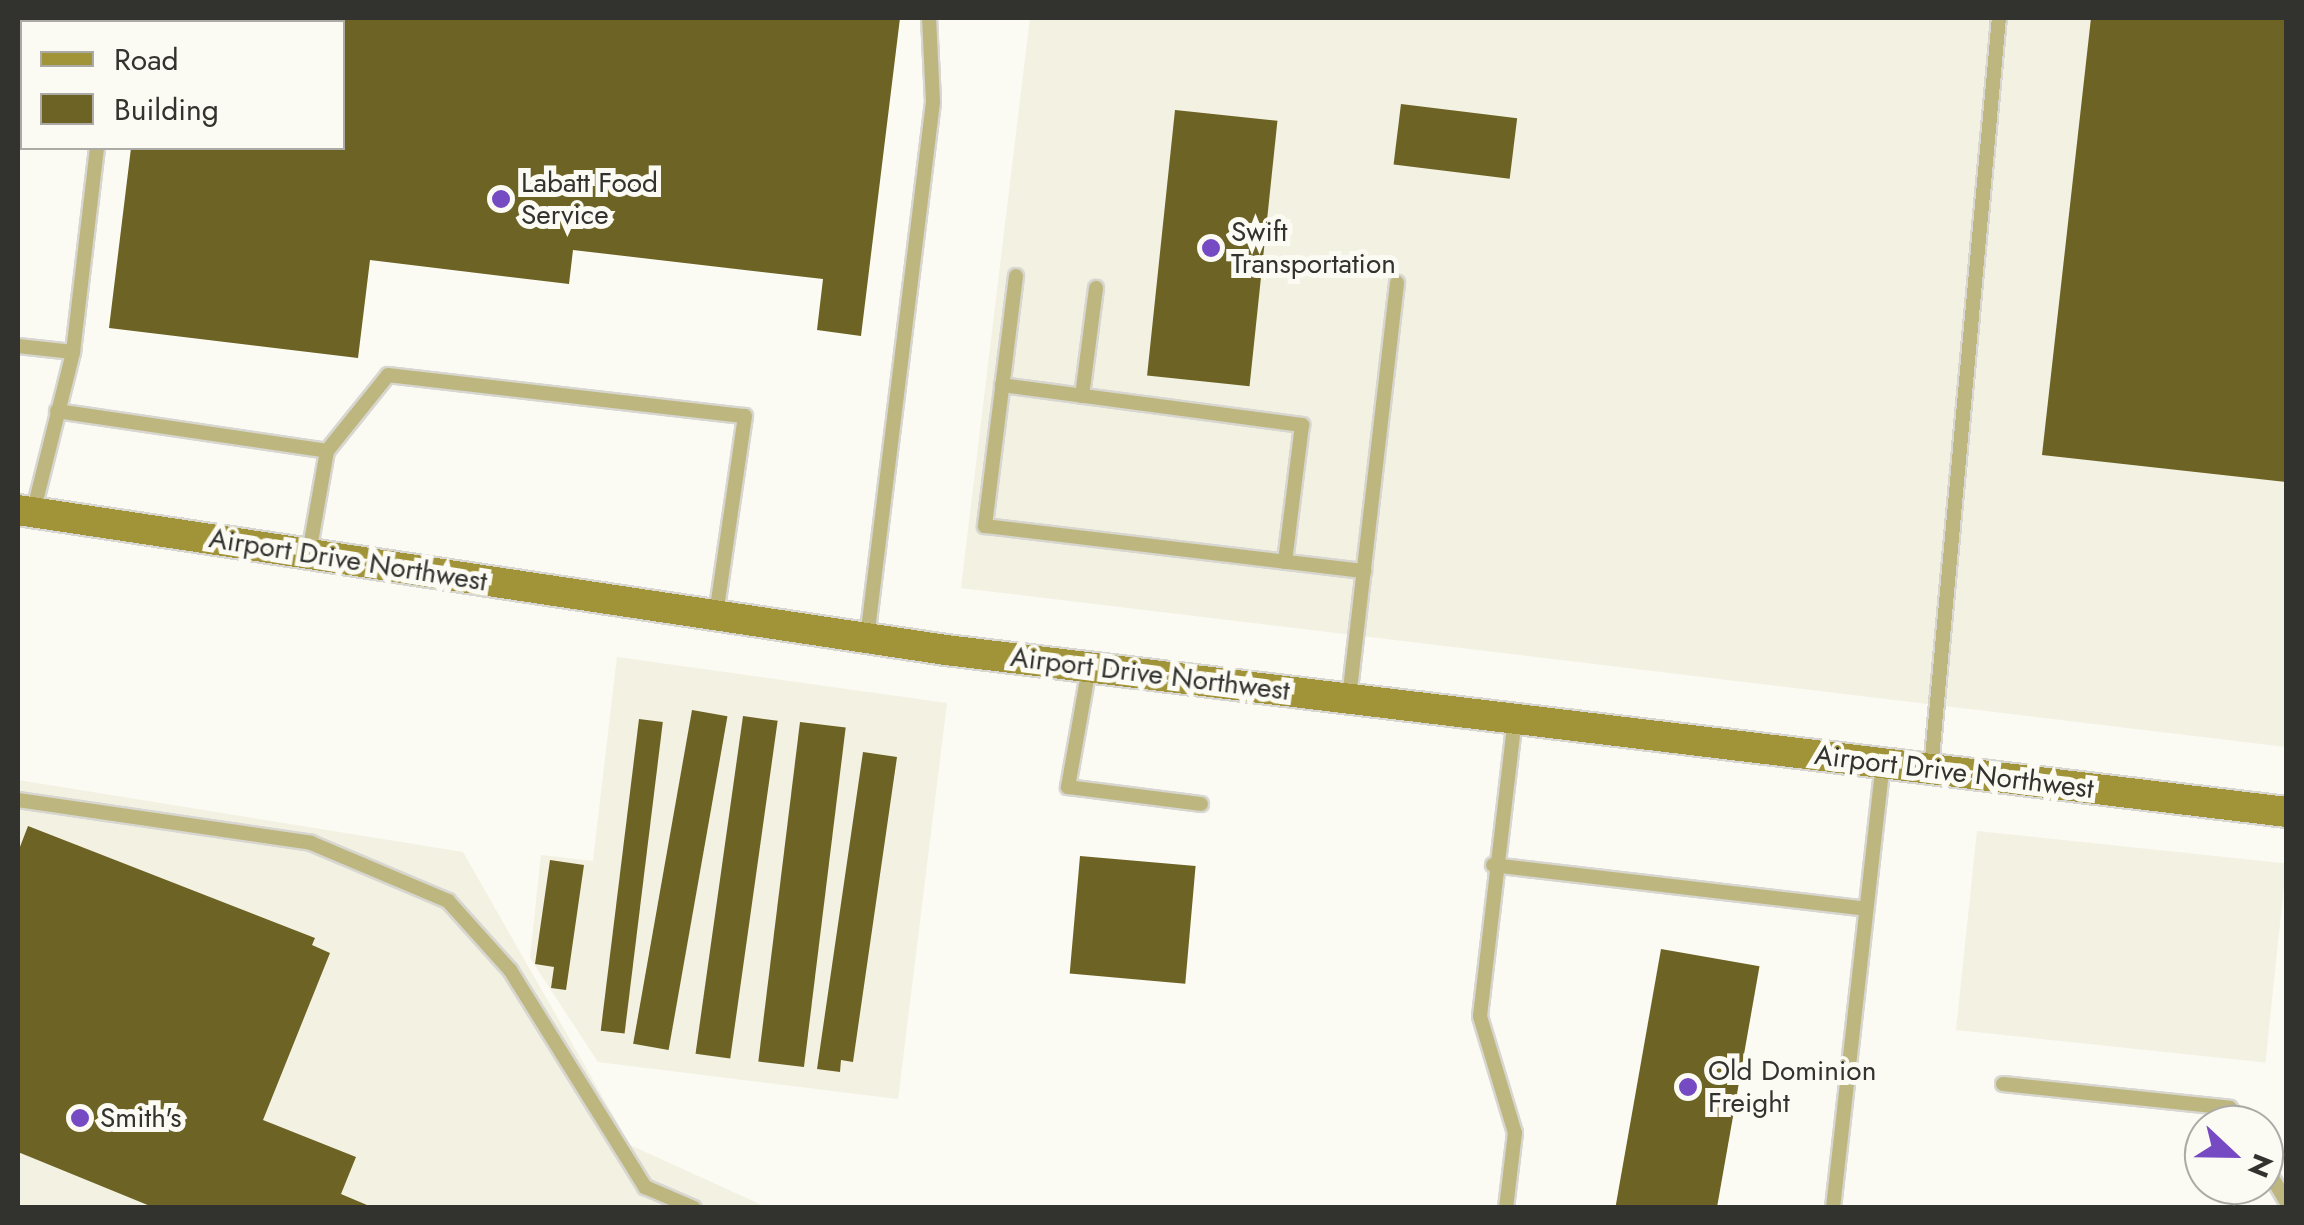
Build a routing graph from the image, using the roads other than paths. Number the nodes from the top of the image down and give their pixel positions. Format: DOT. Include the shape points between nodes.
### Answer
graph roads {
  1 [pos="929,18"];
  2 [pos="1999,18"];
  3 [pos="97,150"];
  4 [pos="1016,276"];
  5 [pos="1397,283"];
  6 [pos="1096,288"];
  7 [pos="18,346"];
  8 [pos="72,352"];
  9 [pos="1002,386"];
  10 [pos="1082,396"];
  11 [pos="57,411"];
  12 [pos="327,451"];
  13 [pos="25,512"];
  14 [pos="309,554"];
  15 [pos="1285,562"];
  16 [pos="1364,571"];
  17 [pos="716,615"];
  18 [pos="867,638"];
  19 [pos="1089,667"];
  20 [pos="1349,698"];
  21 [pos="1515,718"];
  22 [pos="1883,763"];
  23 [pos="1931,769"];
  24 [pos="18,800"];
  25 [pos="1200,804"];
  26 [pos="2286,812"];
  27 [pos="1493,865"];
  28 [pos="1865,909"];
  29 [pos="2002,1084"];
  30 [pos="2202,1105"];
  31 [pos="694,1208"];
  32 [pos="1506,1208"];
  33 [pos="1833,1208"];
  1 -- 18 [label="lane" via="933,102"];
  2 -- 23 [label="lane"];
  3 -- 8 [label="lane"];
  4 -- 9 [label="lane"];
  5 -- 16 [label="lane"];
  6 -- 10 [label="lane"];
  7 -- 8 [label="lane"];
  8 -- 11 [label="lane"];
  9 -- 10 [label="lane"];
  9 -- 15 [label="lane" via="984,526"];
  10 -- 15 [label="lane" via="1302,424"];
  11 -- 12 [label="lane"];
  11 -- 13 [label="lane"];
  12 -- 14 [label="lane"];
  12 -- 17 [label="lane" via="388,374 744,416"];
  13 -- 14 [label="street, Airport Drive Northwest"];
  14 -- 17 [label="street, Airport Drive Northwest"];
  15 -- 16 [label="lane"];
  16 -- 20 [label="lane"];
  17 -- 18 [label="street, Airport Drive Northwest"];
  18 -- 19 [label="street, Airport Drive Northwest"];
  19 -- 20 [label="street, Airport Drive Northwest"];
  19 -- 25 [label="lane" via="1068,786"];
  20 -- 21 [label="street, Airport Drive Northwest"];
  21 -- 22 [label="street, Airport Drive Northwest"];
  21 -- 27 [label="lane"];
  22 -- 23 [label="street, Airport Drive Northwest"];
  22 -- 28 [label="lane"];
  23 -- 26 [label="street, Airport Drive Northwest"];
  24 -- 31 [label="lane" via="311,842 448,901 510,970 645,1187"];
  27 -- 28 [label="lane"];
  27 -- 32 [label="lane" via="1480,1016 1515,1133"];
  28 -- 33 [label="lane"];
  29 -- 30 [label="lane"];
}
